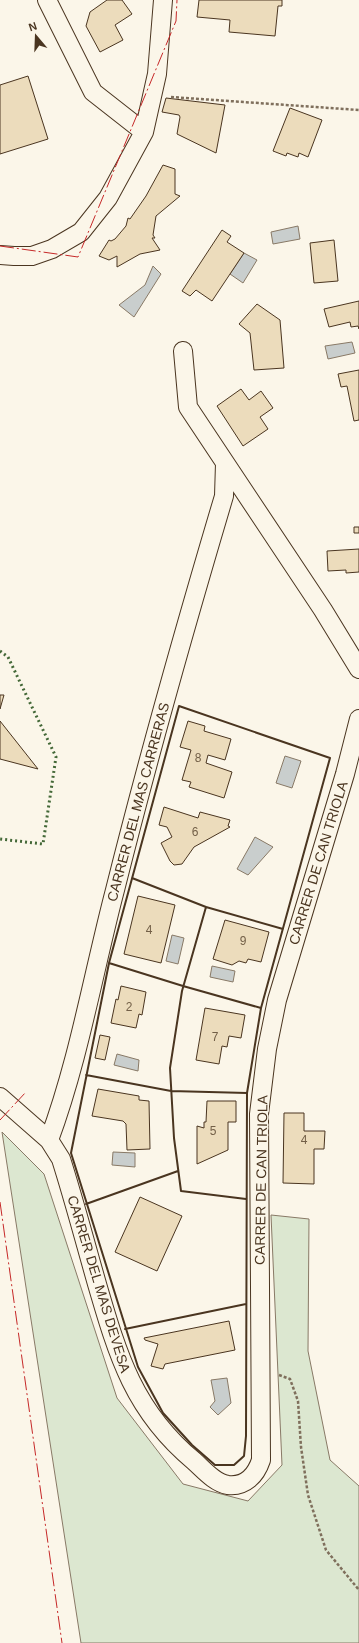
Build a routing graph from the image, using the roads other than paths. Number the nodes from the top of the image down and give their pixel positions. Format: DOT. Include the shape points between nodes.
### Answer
graph roads {
  1 [pos="47,0"];
  2 [pos="163,0"];
  3 [pos="144,132"];
  4 [pos="0,255"];
  5 [pos="183,351"];
  6 [pos="225,463"];
  7 [pos="359,669"];
  8 [pos="359,719"];
  9 [pos="0,1097"];
  10 [pos="49,1140"];
  11 [pos="247,1481"];
  1 -- 3 [label="street" via="93,92"];
  2 -- 3 [label="street" via="157,74"];
  3 -- 4 [label="street" via="108,198 81,232 52,249 32,256"];
  5 -- 6 [label="street" via="188,407"];
  6 -- 7 [label="street"];
  6 -- 10 [label="street, CARRER DEL MAS CARRERAS" via="224,496 139,796 77,1052"];
  8 -- 11 [label="street, CARRER DE CAN TRIOLA" via="277,1000 267,1048 259,1114 261,1460 257,1471"];
  9 -- 10 [label="street, CARRER DEL MAS DEVESA"];
  10 -- 11 [label="street, CARRER DEL MAS DEVESA" via="61,1159 117,1350 130,1382 147,1411 185,1454 223,1484 234,1486"];
}
